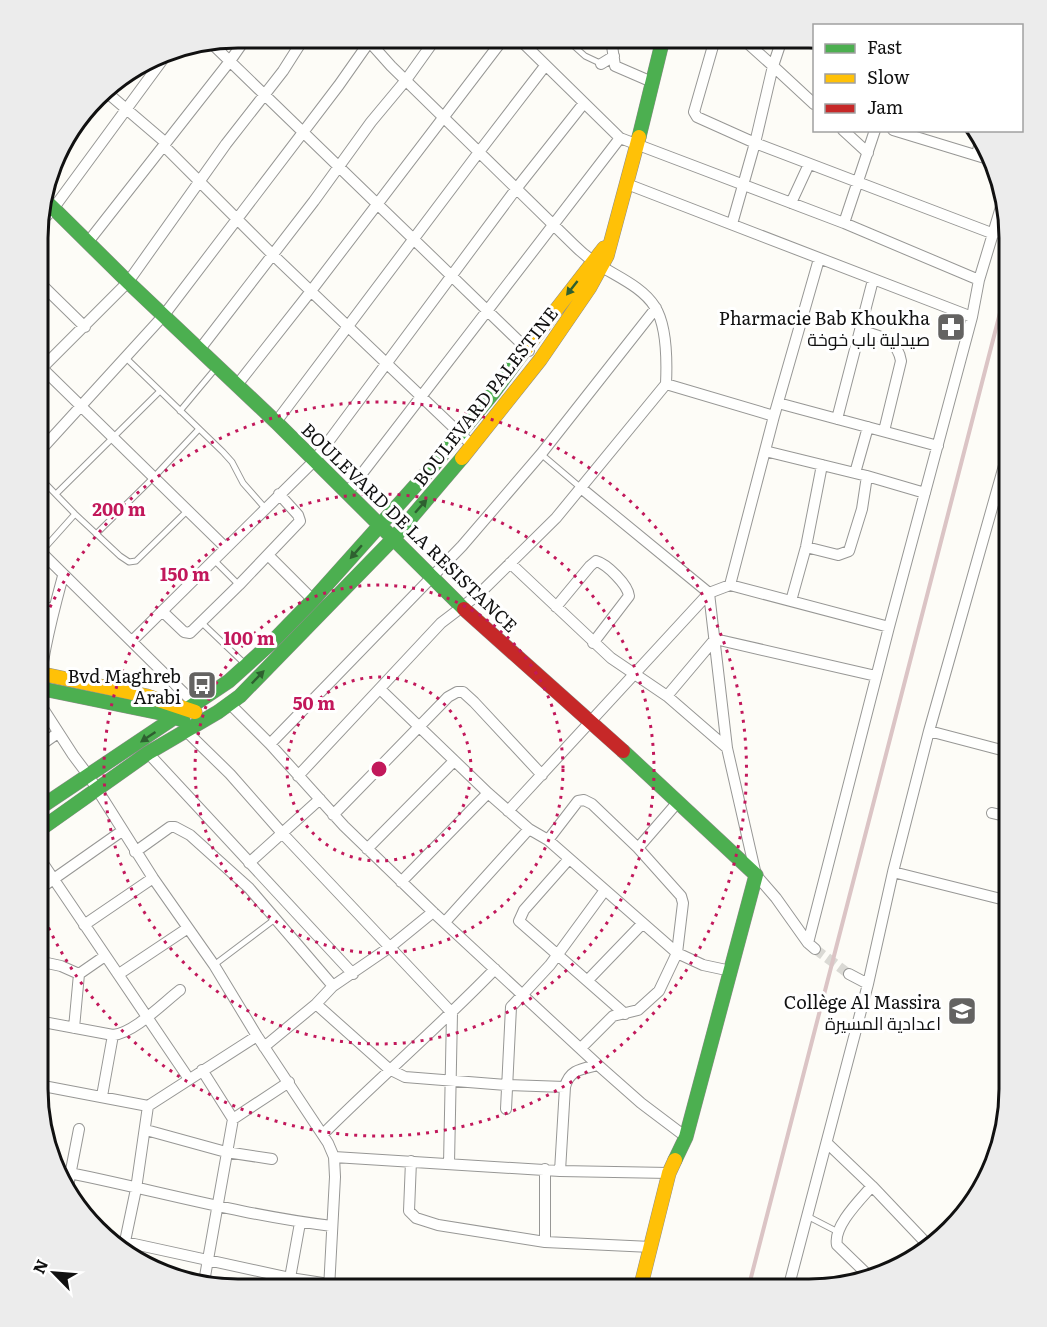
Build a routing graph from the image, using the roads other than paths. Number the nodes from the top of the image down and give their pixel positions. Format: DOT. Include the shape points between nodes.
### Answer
graph roads {
  1 [pos="239,48"];
  2 [pos="298,48"];
  3 [pos="363,48"];
  4 [pos="377,48"];
  5 [pos="429,48"];
  6 [pos="496,48"];
  7 [pos="528,48"];
  8 [pos="576,48"];
  9 [pos="612,48"];
  10 [pos="661,48"];
  11 [pos="712,48"];
  12 [pos="752,48"];
  13 [pos="779,48"];
  14 [pos="217,49"];
  15 [pos="614,61"];
  16 [pos="230,62"];
  17 [pos="602,64"];
  18 [pos="545,66"];
  19 [pos="773,66"];
  20 [pos="156,67"];
  21 [pos="406,80"];
  22 [pos="652,82"];
  23 [pos="264,95"];
  24 [pos="112,96"];
  25 [pos="584,103"];
  26 [pos="813,103"];
  27 [pos="125,108"];
  28 [pos="443,116"];
  29 [pos="303,131"];
  30 [pos="845,132"];
  31 [pos="874,132"];
  32 [pos="900,132"];
  33 [pos="620,138"];
  34 [pos="755,143"];
  35 [pos="636,144"];
  36 [pos="165,145"];
  37 [pos="978,151"];
  38 [pos="479,152"];
  39 [pos="868,153"];
  40 [pos="977,154"];
  41 [pos="980,155"];
  42 [pos="809,164"];
  43 [pos="339,166"];
  44 [pos="200,180"];
  45 [pos="859,182"];
  46 [pos="627,184"];
  47 [pos="744,184"];
  48 [pos="516,189"];
  49 [pos="52,198"];
  50 [pos="791,202"];
  51 [pos="377,204"];
  52 [pos="51,207"];
  53 [pos="237,220"];
  54 [pos="998,220"];
  55 [pos="844,223"];
  56 [pos="732,224"];
  57 [pos="554,225"];
  58 [pos="994,234"];
  59 [pos="413,240"];
  60 [pos="88,242"];
  61 [pos="273,255"];
  62 [pos="819,259"];
  63 [pos="597,265"];
  64 [pos="451,277"];
  65 [pos="873,280"];
  66 [pos="979,280"];
  67 [pos="128,282"];
  68 [pos="48,291"];
  69 [pos="312,291"];
  70 [pos="656,308"];
  71 [pos="487,311"];
  72 [pos="164,315"];
  73 [pos="972,317"];
  74 [pos="661,321"];
  75 [pos="645,322"];
  76 [pos="349,326"];
  77 [pos="85,327"];
  78 [pos="860,330"];
  79 [pos="526,348"];
  80 [pos="200,349"];
  81 [pos="126,358"];
  82 [pos="540,360"];
  83 [pos="48,362"];
  84 [pos="387,362"];
  85 [pos="217,367"];
  86 [pos="48,377"];
  87 [pos="666,384"];
  88 [pos="237,385"];
  89 [pos="160,391"];
  90 [pos="421,394"];
  91 [pos="778,403"];
  92 [pos="82,405"];
  93 [pos="180,411"];
  94 [pos="774,416"];
  95 [pos="837,419"];
  96 [pos="276,422"];
  97 [pos="868,427"];
  98 [pos="198,429"];
  99 [pos="884,431"];
  100 [pos="461,433"];
  101 [pos="115,438"];
  102 [pos="48,442"];
  103 [pos="473,446"];
  104 [pos="938,446"];
  105 [pos="765,451"];
  106 [pos="541,453"];
  107 [pos="314,460"];
  108 [pos="822,465"];
  109 [pos="855,473"];
  110 [pos="867,476"];
  111 [pos="154,477"];
  112 [pos="999,483"];
  113 [pos="48,486"];
  114 [pos="581,488"];
  115 [pos="347,493"];
  116 [pos="925,493"];
  117 [pos="56,494"];
  118 [pos="279,494"];
  119 [pos="265,508"];
  120 [pos="187,511"];
  121 [pos="75,514"];
  122 [pos="380,525"];
  123 [pos="96,534"];
  124 [pos="393,539"];
  125 [pos="48,543"];
  126 [pos="225,547"];
  127 [pos="806,547"];
  128 [pos="268,555"];
  129 [pos="213,559"];
  130 [pos="48,560"];
  131 [pos="510,563"];
  132 [pos="63,576"];
  133 [pos="432,579"];
  134 [pos="239,585"];
  135 [pos="730,585"];
  136 [pos="709,593"];
  137 [pos="313,600"];
  138 [pos="791,601"];
  139 [pos="462,607"];
  140 [pos="555,607"];
  141 [pos="48,608"];
  142 [pos="54,609"];
  143 [pos="162,611"];
  144 [pos="201,622"];
  145 [pos="889,627"];
  146 [pos="48,636"];
  147 [pos="715,639"];
  148 [pos="132,640"];
  149 [pos="593,643"];
  150 [pos="247,666"];
  151 [pos="48,675"];
  152 [pos="633,675"];
  153 [pos="876,676"];
  154 [pos="48,689"];
  155 [pos="380,689"];
  156 [pos="667,696"];
  157 [pos="230,704"];
  158 [pos="187,710"];
  159 [pos="48,716"];
  160 [pos="592,722"];
  161 [pos="196,724"];
  162 [pos="419,728"];
  163 [pos="929,731"];
  164 [pos="58,734"];
  165 [pos="48,740"];
  166 [pos="270,744"];
  167 [pos="727,748"];
  168 [pos="999,749"];
  169 [pos="148,753"];
  170 [pos="453,761"];
  171 [pos="88,775"];
  172 [pos="542,775"];
  173 [pos="298,776"];
  174 [pos="96,788"];
  175 [pos="488,793"];
  176 [pos="320,800"];
  177 [pos="48,802"];
  178 [pos="676,803"];
  179 [pos="508,811"];
  180 [pos="992,813"];
  181 [pos="333,815"];
  182 [pos="999,815"];
  183 [pos="48,824"];
  184 [pos="529,829"];
  185 [pos="122,831"];
  186 [pos="282,833"];
  187 [pos="548,840"];
  188 [pos="638,848"];
  189 [pos="367,849"];
  190 [pos="135,852"];
  191 [pos="569,858"];
  192 [pos="249,863"];
  193 [pos="48,871"];
  194 [pos="893,872"];
  195 [pos="756,875"];
  196 [pos="153,879"];
  197 [pos="54,880"];
  198 [pos="401,882"];
  199 [pos="48,884"];
  200 [pos="605,890"];
  201 [pos="999,898"];
  202 [pos="433,912"];
  203 [pos="275,919"];
  204 [pos="445,922"];
  205 [pos="642,924"];
  206 [pos="84,925"];
  207 [pos="188,928"];
  208 [pos="390,948"];
  209 [pos="677,953"];
  210 [pos="558,954"];
  211 [pos="105,956"];
  212 [pos="48,963"];
  213 [pos="214,964"];
  214 [pos="495,969"];
  215 [pos="731,971"];
  216 [pos="79,974"];
  217 [pos="119,974"];
  218 [pos="353,974"];
  219 [pos="849,974"];
  220 [pos="588,980"];
  221 [pos="868,984"];
  222 [pos="333,986"];
  223 [pos="180,990"];
  224 [pos="522,996"];
  225 [pos="316,1004"];
  226 [pos="452,1013"];
  227 [pos="625,1014"];
  228 [pos="147,1016"];
  229 [pos="48,1023"];
  230 [pos="74,1028"];
  231 [pos="113,1035"];
  232 [pos="257,1036"];
  233 [pos="264,1047"];
  234 [pos="581,1048"];
  235 [pos="598,1065"];
  236 [pos="389,1069"];
  237 [pos="202,1070"];
  238 [pos="189,1079"];
  239 [pos="289,1082"];
  240 [pos="450,1082"];
  241 [pos="506,1085"];
  242 [pos="48,1087"];
  243 [pos="565,1087"];
  244 [pos="102,1096"];
  245 [pos="148,1106"];
  246 [pos="506,1109"];
  247 [pos="233,1119"];
  248 [pos="79,1129"];
  249 [pos="146,1130"];
  250 [pos="323,1134"];
  251 [pos="686,1137"];
  252 [pos="827,1143"];
  253 [pos="226,1152"];
  254 [pos="334,1157"];
  255 [pos="272,1159"];
  256 [pos="411,1161"];
  257 [pos="449,1164"];
  258 [pos="66,1170"];
  259 [pos="545,1170"];
  260 [pos="560,1171"];
  261 [pos="67,1173"];
  262 [pos="669,1173"];
  263 [pos="872,1186"];
  264 [pos="136,1189"];
  265 [pos="218,1207"];
  266 [pos="807,1216"];
  267 [pos="300,1222"];
  268 [pos="332,1226"];
  269 [pos="838,1232"];
  270 [pos="923,1240"];
  271 [pos="125,1241"];
  272 [pos="545,1242"];
  273 [pos="651,1248"];
  274 [pos="137,1249"];
  275 [pos="208,1261"];
  276 [pos="864,1271"];
  277 [pos="205,1276"];
  278 [pos="271,1279"];
  279 [pos="290,1279"];
  280 [pos="329,1279"];
  281 [pos="643,1279"];
  282 [pos="791,1279"];
  1 -- 16 [label="street"];
  2 -- 23 [label="street"];
  3 -- 29 [label="street"];
  4 -- 21 [label="street"];
  5 -- 21 [label="street"];
  6 -- 28 [label="street"];
  7 -- 18 [label="street"];
  8 -- 17 [label="lane"];
  9 -- 15 [label="street"];
  10 -- 22 [label="street, BOULEVARD PALESTINE"];
  11 -- 34 [label="street" via="694,114"];
  12 -- 19 [label="street"];
  13 -- 19 [label="street"];
  14 -- 16 [label="street"];
  15 -- 17 [label="street"];
  15 -- 22 [label="street"];
  16 -- 23 [label="street"];
  16 -- 36 [label="street"];
  18 -- 25 [label="street"];
  18 -- 38 [label="street"];
  19 -- 26 [label="street"];
  19 -- 34 [label="street"];
  20 -- 27 [label="street"];
  21 -- 28 [label="street"];
  21 -- 43 [label="street"];
  22 -- 35 [label="street, BOULEVARD PALESTINE"];
  23 -- 29 [label="street"];
  23 -- 44 [label="street"];
  24 -- 27 [label="street"];
  25 -- 33 [label="street"];
  25 -- 48 [label="street"];
  27 -- 36 [label="street"];
  27 -- 49 [label="street"];
  28 -- 38 [label="street"];
  28 -- 51 [label="street"];
  29 -- 43 [label="street"];
  29 -- 53 [label="street"];
  30 -- 39 [label="street"];
  31 -- 39 [label="street"];
  32 -- 40 [label="street"];
  33 -- 35 [label="street"];
  33 -- 57 [label="street"];
  34 -- 42 [label="street"];
  34 -- 47 [label="street"];
  35 -- 46 [label="street, BOULEVARD PALESTINE"];
  35 -- 47 [label="street"];
  36 -- 44 [label="street"];
  36 -- 60 [label="street"];
  37 -- 40 [label="street"];
  38 -- 48 [label="street"];
  38 -- 59 [label="street"];
  39 -- 45 [label="street"];
  40 -- 41 [label="street"];
  42 -- 45 [label="street"];
  42 -- 50 [label="street"];
  43 -- 51 [label="street"];
  43 -- 61 [label="street"];
  44 -- 53 [label="street"];
  44 -- 67 [label="street"];
  45 -- 55 [label="street"];
  45 -- 58 [label="street"];
  46 -- 56 [label="street"];
  46 -- 63 [label="street, BOULEVARD PALESTINE" via="609,243"];
  47 -- 50 [label="street"];
  47 -- 56 [label="street"];
  48 -- 57 [label="street"];
  48 -- 64 [label="street"];
  50 -- 55 [label="street"];
  51 -- 59 [label="street"];
  51 -- 69 [label="street"];
  52 -- 60 [label="street, BOULEVARD DE LA RESISTANCE"];
  53 -- 61 [label="street"];
  53 -- 72 [label="street"];
  54 -- 58 [label="street"];
  55 -- 66 [label="street"];
  56 -- 62 [label="street"];
  57 -- 63 [label="street"];
  57 -- 71 [label="street"];
  58 -- 66 [label="street"];
  59 -- 64 [label="street"];
  59 -- 76 [label="street"];
  60 -- 67 [label="street, BOULEVARD DE LA RESISTANCE"];
  61 -- 69 [label="street"];
  61 -- 80 [label="street"];
  62 -- 65 [label="street"];
  62 -- 91 [label="street"];
  63 -- 70 [label="street" via="640,292"];
  63 -- 79 [label="street, BOULEVARD PALESTINE, one-way"];
  63 -- 82 [label="street, BOULEVARD PALESTINE"];
  64 -- 71 [label="street"];
  64 -- 84 [label="street"];
  65 -- 73 [label="street"];
  65 -- 78 [label="street"];
  66 -- 73 [label="street"];
  67 -- 72 [label="street, BOULEVARD DE LA RESISTANCE"];
  67 -- 77 [label="street"];
  68 -- 77 [label="street"];
  69 -- 76 [label="street"];
  69 -- 88 [label="street"];
  70 -- 74 [label="street"];
  70 -- 75 [label="street"];
  71 -- 79 [label="street"];
  71 -- 90 [label="street"];
  72 -- 80 [label="street, BOULEVARD DE LA RESISTANCE"];
  72 -- 81 [label="street"];
  73 -- 104 [label="street"];
  74 -- 75 [label="street"];
  74 -- 87 [label="street"];
  75 -- 106 [label="street"];
  76 -- 84 [label="street"];
  76 -- 96 [label="street"];
  77 -- 83 [label="street"];
  78 -- 95 [label="street"];
  78 -- 99 [label="street" via="886,339 899,350 901,361"];
  79 -- 82 [label="street"];
  79 -- 100 [label="street, BOULEVARD PALESTINE"];
  80 -- 85 [label="street, BOULEVARD DE LA RESISTANCE"];
  81 -- 89 [label="lane"];
  81 -- 92 [label="street"];
  82 -- 103 [label="street, BOULEVARD PALESTINE"];
  84 -- 90 [label="street"];
  84 -- 107 [label="street"];
  85 -- 88 [label="street, BOULEVARD DE LA RESISTANCE"];
  85 -- 93 [label="lane"];
  86 -- 92 [label="street"];
  87 -- 94 [label="street"];
  87 -- 114 [label="street"];
  88 -- 96 [label="street, BOULEVARD DE LA RESISTANCE"];
  89 -- 93 [label="lane"];
  89 -- 101 [label="lane"];
  90 -- 100 [label="street"];
  90 -- 115 [label="street"];
  91 -- 94 [label="street"];
  91 -- 95 [label="street"];
  92 -- 101 [label="street"];
  92 -- 102 [label="street"];
  93 -- 98 [label="lane"];
  94 -- 105 [label="street"];
  95 -- 97 [label="street"];
  96 -- 107 [label="street, BOULEVARD DE LA RESISTANCE"];
  97 -- 99 [label="street"];
  97 -- 109 [label="street"];
  98 -- 111 [label="lane"];
  98 -- 119 [label="lane" via="232,462 243,483"];
  99 -- 104 [label="street"];
  100 -- 103 [label="street"];
  100 -- 122 [label="street, BOULEVARD PALESTINE"];
  101 -- 111 [label="street"];
  101 -- 117 [label="lane"];
  124 -- 103 [label="street, BOULEVARD PALESTINE, one-way"];
  104 -- 116 [label="street"];
  105 -- 108 [label="street"];
  105 -- 135 [label="street"];
  106 -- 114 [label="lane"];
  106 -- 133 [label="street"];
  107 -- 115 [label="street, BOULEVARD DE LA RESISTANCE"];
  107 -- 118 [label="street"];
  108 -- 109 [label="street"];
  108 -- 127 [label="street"];
  109 -- 110 [label="street"];
  110 -- 116 [label="street"];
  110 -- 127 [label="street" via="849,551 838,555"];
  111 -- 120 [label="street"];
  111 -- 123 [label="lane"];
  112 -- 163 [label="street"];
  113 -- 117 [label="lane"];
  114 -- 131 [label="street"];
  114 -- 136 [label="street"];
  115 -- 122 [label="street, BOULEVARD DE LA RESISTANCE"];
  116 -- 145 [label="street"];
  117 -- 121 [label="lane"];
  118 -- 119 [label="street"];
  118 -- 128 [label="street" via="300,521"];
  119 -- 126 [label="street"];
  120 -- 123 [label="lane" via="133,562 125,561"];
  120 -- 126 [label="street"];
  121 -- 123 [label="lane"];
  121 -- 125 [label="lane"];
  122 -- 124 [label="street, BOULEVARD DE LA RESISTANCE"];
  122 -- 137 [label="street, BOULEVARD PALESTINE, one-way"];
  124 -- 133 [label="street, BOULEVARD DE LA RESISTANCE"];
  157 -- 124 [label="street, BOULEVARD PALESTINE, one-way"];
  126 -- 129 [label="street"];
  127 -- 138 [label="street"];
  128 -- 134 [label="street"];
  128 -- 137 [label="street"];
  129 -- 134 [label="lane"];
  129 -- 143 [label="street"];
  130 -- 132 [label="street"];
  131 -- 139 [label="street"];
  131 -- 140 [label="street"];
  132 -- 142 [label="street"];
  132 -- 148 [label="street"];
  133 -- 139 [label="street, BOULEVARD DE LA RESISTANCE"];
  133 -- 166 [label="street"];
  134 -- 144 [label="street"];
  135 -- 136 [label="street"];
  135 -- 138 [label="street"];
  136 -- 147 [label="street"];
  136 -- 152 [label="street"];
  137 -- 150 [label="street, BOULEVARD PALESTINE"];
  138 -- 145 [label="street"];
  139 -- 155 [label="street" via="441,623"];
  139 -- 160 [label="street, BOULEVARD DE LA RESISTANCE"];
  140 -- 149 [label="street"];
  140 -- 149 [label="street" via="590,566 597,561 602,563 627,588 629,596"];
  141 -- 142 [label="street"];
  142 -- 146 [label="street"];
  143 -- 144 [label="street" via="187,634"];
  143 -- 148 [label="street"];
  144 -- 150 [label="lane"];
  145 -- 153 [label="street"];
  147 -- 153 [label="street"];
  147 -- 156 [label="street"];
  147 -- 167 [label="street"];
  148 -- 158 [label="street"];
  149 -- 152 [label="street"];
  150 -- 158 [label="street, BOULEVARD PALESTINE"];
  151 -- 158 [label="street" via="147,696"];
  152 -- 156 [label="street"];
  152 -- 160 [label="street"];
  153 -- 195 [label="street" via="812,946"];
  154 -- 158 [label="street"];
  155 -- 162 [label="street"];
  155 -- 173 [label="street"];
  156 -- 167 [label="street"];
  157 -- 161 [label="street, BOULEVARD PALESTINE"];
  157 -- 166 [label="street"];
  158 -- 161 [label="street"];
  158 -- 171 [label="street, BOULEVARD PALESTINE, one-way"];
  159 -- 164 [label="street"];
  160 -- 172 [label="street"];
  160 -- 178 [label="street, BOULEVARD DE LA RESISTANCE"];
  161 -- 169 [label="street, BOULEVARD PALESTINE"];
  161 -- 186 [label="street" via="230,774"];
  162 -- 170 [label="street"];
  162 -- 172 [label="street" via="448,697 463,692"];
  162 -- 181 [label="street"];
  163 -- 168 [label="street"];
  163 -- 194 [label="street"];
  164 -- 165 [label="street"];
  164 -- 171 [label="street"];
  166 -- 173 [label="street"];
  167 -- 195 [label="street"];
  169 -- 174 [label="street, BOULEVARD PALESTINE"];
  169 -- 192 [label="street"];
  170 -- 175 [label="street"];
  170 -- 189 [label="street"];
  171 -- 174 [label="street"];
  171 -- 177 [label="street, BOULEVARD PALESTINE"];
  172 -- 179 [label="street"];
  173 -- 176 [label="street"];
  174 -- 183 [label="street, BOULEVARD PALESTINE"];
  174 -- 185 [label="street"];
  175 -- 179 [label="street"];
  175 -- 198 [label="street"];
  176 -- 181 [label="street"];
  176 -- 186 [label="street"];
  178 -- 188 [label="street"];
  178 -- 195 [label="street, BOULEVARD DE LA RESISTANCE"];
  179 -- 184 [label="street"];
  180 -- 182 [label="street"];
  181 -- 189 [label="street"];
  184 -- 187 [label="street"];
  184 -- 204 [label="street"];
  185 -- 190 [label="street"];
  185 -- 197 [label="street"];
  186 -- 192 [label="street"];
  186 -- 208 [label="street"];
  187 -- 188 [label="street" via="578,801 584,800"];
  187 -- 191 [label="street"];
  188 -- 209 [label="street" via="681,896"];
  189 -- 198 [label="street"];
  190 -- 196 [label="street"];
  190 -- 203 [label="street" via="175,827 235,875"];
  191 -- 200 [label="street"];
  191 -- 210 [label="street" via="519,917 521,925"];
  192 -- 218 [label="street"];
  193 -- 197 [label="street"];
  194 -- 201 [label="street"];
  194 -- 221 [label="street"];
  195 -- 215 [label="street"];
  196 -- 206 [label="street"];
  196 -- 207 [label="street"];
  197 -- 199 [label="street"];
  197 -- 206 [label="street"];
  198 -- 202 [label="street"];
  200 -- 205 [label="street"];
  200 -- 210 [label="street"];
  202 -- 204 [label="street"];
  202 -- 208 [label="street"];
  203 -- 213 [label="lane"];
  203 -- 222 [label="street"];
  204 -- 214 [label="street"];
  205 -- 209 [label="street"];
  205 -- 220 [label="street"];
  206 -- 211 [label="street"];
  207 -- 213 [label="street"];
  207 -- 217 [label="street"];
  208 -- 218 [label="street"];
  208 -- 226 [label="street"];
  209 -- 215 [label="street" via="703,965"];
  209 -- 227 [label="street" via="652,1000"];
  210 -- 220 [label="street"];
  210 -- 224 [label="street"];
  211 -- 216 [label="street"];
  211 -- 217 [label="street"];
  212 -- 216 [label="street"];
  213 -- 232 [label="street"];
  214 -- 224 [label="street"];
  214 -- 226 [label="street"];
  215 -- 251 [label="street"];
  216 -- 230 [label="street"];
  217 -- 228 [label="street"];
  218 -- 222 [label="street"];
  219 -- 221 [label="street"];
  220 -- 227 [label="street"];
  221 -- 252 [label="street"];
  222 -- 225 [label="street"];
  223 -- 228 [label="street"];
  224 -- 234 [label="street"];
  224 -- 241 [label="street" via="511,1007"];
  225 -- 233 [label="street"];
  225 -- 236 [label="street"];
  226 -- 236 [label="street"];
  226 -- 240 [label="street"];
  227 -- 234 [label="street" via="613,1016"];
  228 -- 231 [label="street" via="126,1032"];
  228 -- 238 [label="street"];
  229 -- 230 [label="street"];
  230 -- 231 [label="street"];
  231 -- 244 [label="street"];
  232 -- 233 [label="street"];
  232 -- 237 [label="street"];
  233 -- 239 [label="street"];
  234 -- 235 [label="street"];
  235 -- 243 [label="street" via="576,1070 567,1078"];
  235 -- 251 [label="street"];
  236 -- 240 [label="street" via="411,1078"];
  236 -- 250 [label="street"];
  237 -- 238 [label="street"];
  237 -- 247 [label="street"];
  238 -- 245 [label="street"];
  239 -- 247 [label="street"];
  239 -- 250 [label="street"];
  240 -- 241 [label="street"];
  240 -- 257 [label="street"];
  241 -- 243 [label="street"];
  241 -- 246 [label="street"];
  242 -- 244 [label="street"];
  243 -- 260 [label="street"];
  244 -- 245 [label="street"];
  245 -- 249 [label="street"];
  247 -- 253 [label="street"];
  248 -- 258 [label="street"];
  249 -- 253 [label="street"];
  249 -- 264 [label="street"];
  250 -- 254 [label="street"];
  251 -- 262 [label="street"];
  252 -- 263 [label="street"];
  252 -- 266 [label="street"];
  253 -- 255 [label="street"];
  253 -- 265 [label="street"];
  254 -- 256 [label="street"];
  254 -- 268 [label="street"];
  256 -- 257 [label="street"];
  256 -- 272 [label="street" via="409,1211 416,1218"];
  257 -- 259 [label="street"];
  259 -- 260 [label="street"];
  259 -- 272 [label="street"];
  260 -- 262 [label="street"];
  261 -- 264 [label="street"];
  262 -- 273 [label="street"];
  263 -- 269 [label="street"];
  263 -- 270 [label="street"];
  264 -- 265 [label="street"];
  264 -- 271 [label="street"];
  265 -- 267 [label="street"];
  265 -- 275 [label="street"];
  266 -- 269 [label="lane"];
  266 -- 282 [label="street"];
  267 -- 268 [label="street"];
  267 -- 279 [label="street"];
  268 -- 280 [label="street"];
  269 -- 276 [label="street" via="837,1245"];
  272 -- 273 [label="street"];
  273 -- 281 [label="street"];
  274 -- 275 [label="street"];
  275 -- 277 [label="street"];
  275 -- 278 [label="street"];
}
